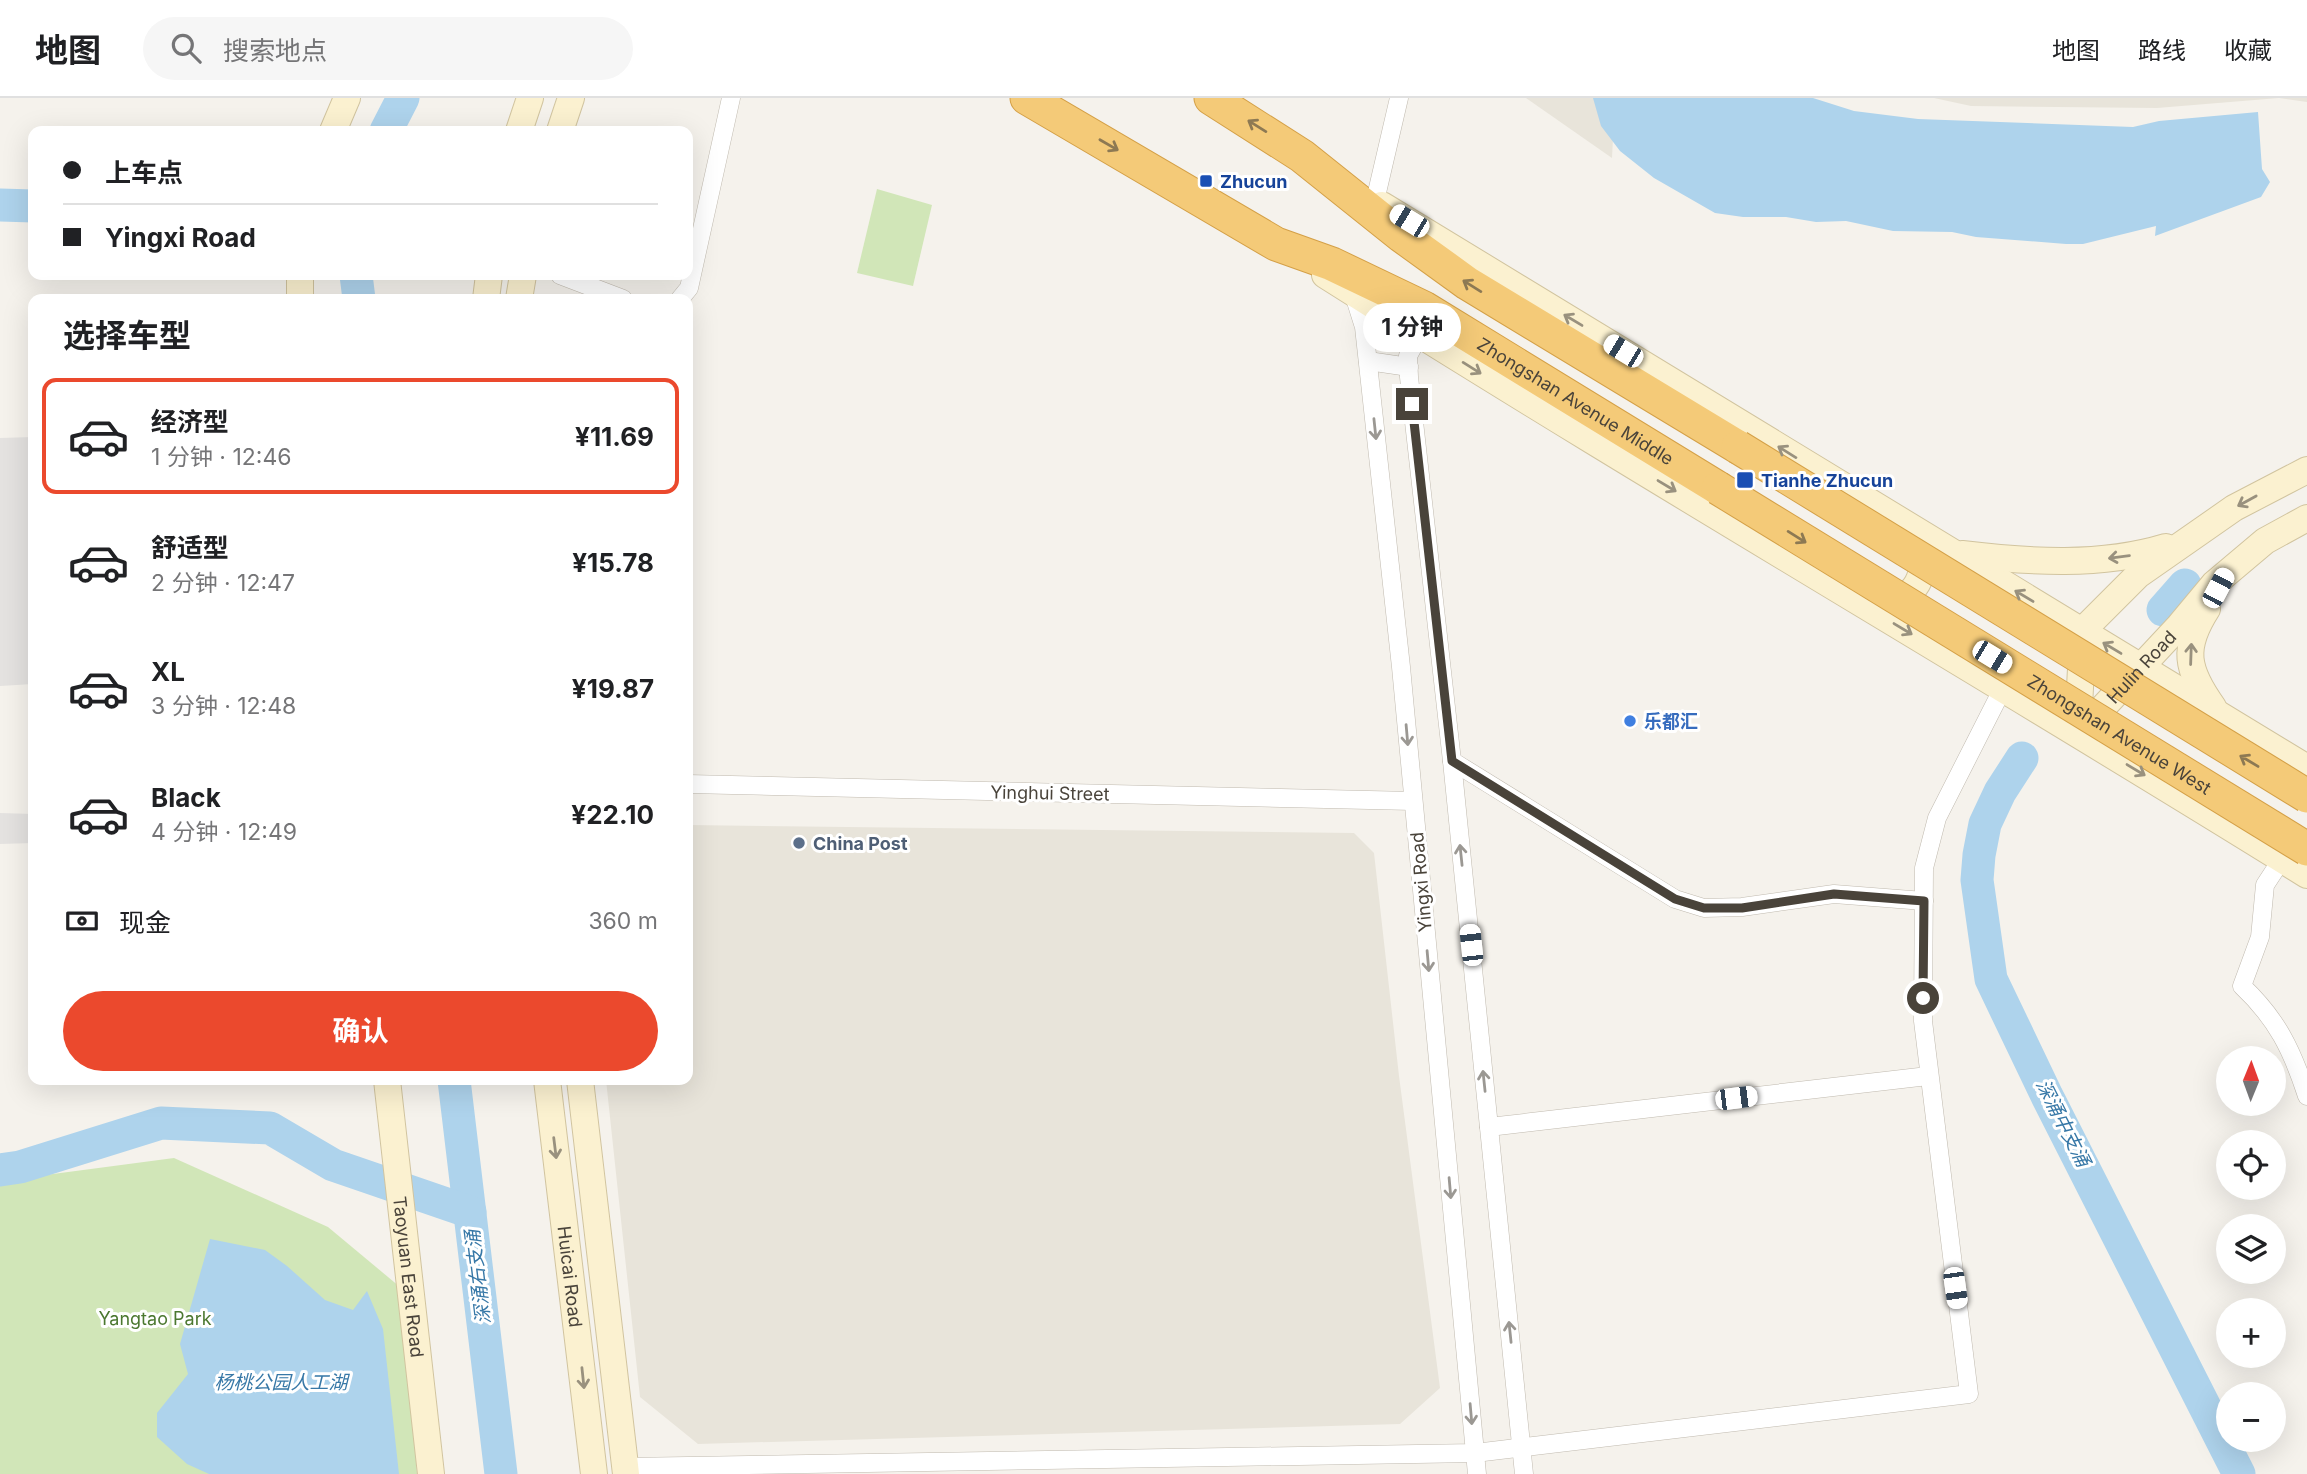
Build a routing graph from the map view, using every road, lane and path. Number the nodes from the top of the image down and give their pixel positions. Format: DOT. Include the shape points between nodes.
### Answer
graph roads {
  1 [pos="347,98"];
  2 [pos="530,98"];
  3 [pos="572,98"];
  4 [pos="731,98"];
  5 [pos="1027,98"];
  6 [pos="1211,98"];
  7 [pos="1399,98"];
  8 [pos="335,126"];
  9 [pos="521,126"];
  10 [pos="562,126"];
  11 [pos="1302,156"];
  12 [pos="1376,201"];
  13 [pos="1276,244"];
  14 [pos="693,270"];
  15 [pos="573,280"];
  16 [pos="1353,292"];
  17 [pos="610,294"];
  18 [pos="1419,335"];
  19 [pos="1368,361"];
  20 [pos="1409,368"];
  21 [pos="2307,470"];
  22 [pos="1718,488"];
  23 [pos="2307,518"];
  24 [pos="1910,527"];
  25 [pos="2185,542"];
  26 [pos="1952,553"];
  27 [pos="2226,573"];
  28 [pos="1856,601"];
  29 [pos="2083,630"];
  30 [pos="2142,666"];
  31 [pos="2003,690"];
  32 [pos="2218,714"];
  33 [pos="2077,735"];
  34 [pos="1452,761"];
  35 [pos="2307,768"];
  36 [pos="693,784"];
  37 [pos="2307,796"];
  38 [pos="1413,801"];
  39 [pos="2295,854"];
  40 [pos="2307,875"];
  41 [pos="1924,901"];
  42 [pos="1928,1076"];
  43 [pos="388,1085"];
  44 [pos="548,1085"];
  45 [pos="581,1085"];
  46 [pos="2307,1096"];
  47 [pos="1489,1127"];
  48 [pos="599,1249"];
  49 [pos="567,1253"];
  50 [pos="606,1307"];
  51 [pos="575,1310"];
  52 [pos="1522,1448"];
  53 [pos="1475,1453"];
  54 [pos="626,1471"];
  55 [pos="431,1474"];
  56 [pos="594,1474"];
  57 [pos="1477,1474"];
  58 [pos="1524,1474"];
  1 -- 8 [label="main road"];
  2 -- 9 [label="main road"];
  3 -- 10 [label="main road"];
  4 -- 14 [label="street"];
  5 -- 13 [label="highway, Zhongshan Avenue Middle, one-way"];
  11 -- 6 [label="highway, one-way"];
  7 -- 12 [label="street"];
  11 -- 12 [label="main road"];
  37 -- 11 [label="highway, one-way, bridge" via="1467,284"];
  24 -- 12 [label="main road, one-way"];
  13 -- 16 [label="main road"];
  13 -- 22 [label="highway, Zhongshan Avenue Middle" via="1332,264 1424,308"];
  15 -- 17 [label="street"];
  16 -- 18 [label="main road"];
  16 -- 19 [label="street, Yingxi Road"];
  18 -- 20 [label="street" via="1408,356"];
  18 -- 28 [label="main road, one-way"];
  19 -- 20 [label="street"];
  19 -- 38 [label="street, Yingxi Road, one-way"];
  20 -- 34 [label="street"];
  21 -- 25 [label="main road, one-way" via="2234,508"];
  22 -- 39 [label="highway, Zhongshan Avenue West, one-way, bridge"];
  23 -- 27 [label="main road, Hulin Road" via="2265,541"];
  24 -- 26 [label="main road"];
  24 -- 28 [label="main road" via="1921,553 1920,580 1897,600"];
  25 -- 26 [label="main road, one-way" via="2143,555 2057,562"];
  25 -- 29 [label="main road" via="2138,575"];
  29 -- 26 [label="main road, one-way"];
  27 -- 30 [label="main road, Hulin Road"];
  32 -- 27 [label="main road, one-way" via="2194,677 2189,647"];
  28 -- 31 [label="main road, one-way"];
  30 -- 29 [label="main road, one-way"];
  29 -- 33 [label="main road, Hulin Road"];
  30 -- 32 [label="main road"];
  30 -- 33 [label="main road, Hulin Road"];
  31 -- 33 [label="main road"];
  31 -- 41 [label="street" via="1937,818 1924,867"];
  32 -- 35 [label="main road"];
  33 -- 39 [label="main road, one-way"];
  34 -- 41 [label="street" via="1675,899 1704,908 1742,908 1834,894"];
  47 -- 34 [label="street, one-way"];
  36 -- 38 [label="street, Yinghui Street"];
  38 -- 53 [label="street, Yingxi Road, one-way"];
  39 -- 40 [label="main road"];
  39 -- 46 [label="street" via="2265,884 2260,937 2242,986 2265,1008 2287,1044"];
  41 -- 42 [label="street" via="1923,1021"];
  42 -- 47 [label="street"];
  42 -- 52 [label="street" via="1969,1394"];
  43 -- 55 [label="main road, Taoyuan East Road"];
  44 -- 49 [label="main road, Huicai Road, one-way"];
  45 -- 48 [label="main road, Huicai Road"];
  52 -- 47 [label="street, one-way"];
  48 -- 49 [label="main road"];
  48 -- 50 [label="main road, Huicai Road"];
  49 -- 51 [label="main road, Huicai Road"];
  50 -- 51 [label="main road"];
  50 -- 54 [label="main road, Huicai Road"];
  51 -- 56 [label="main road, Huicai Road, one-way"];
  52 -- 53 [label="street"];
  52 -- 58 [label="street"];
  53 -- 54 [label="street"];
  53 -- 57 [label="street, Yingxi Road"];
}
